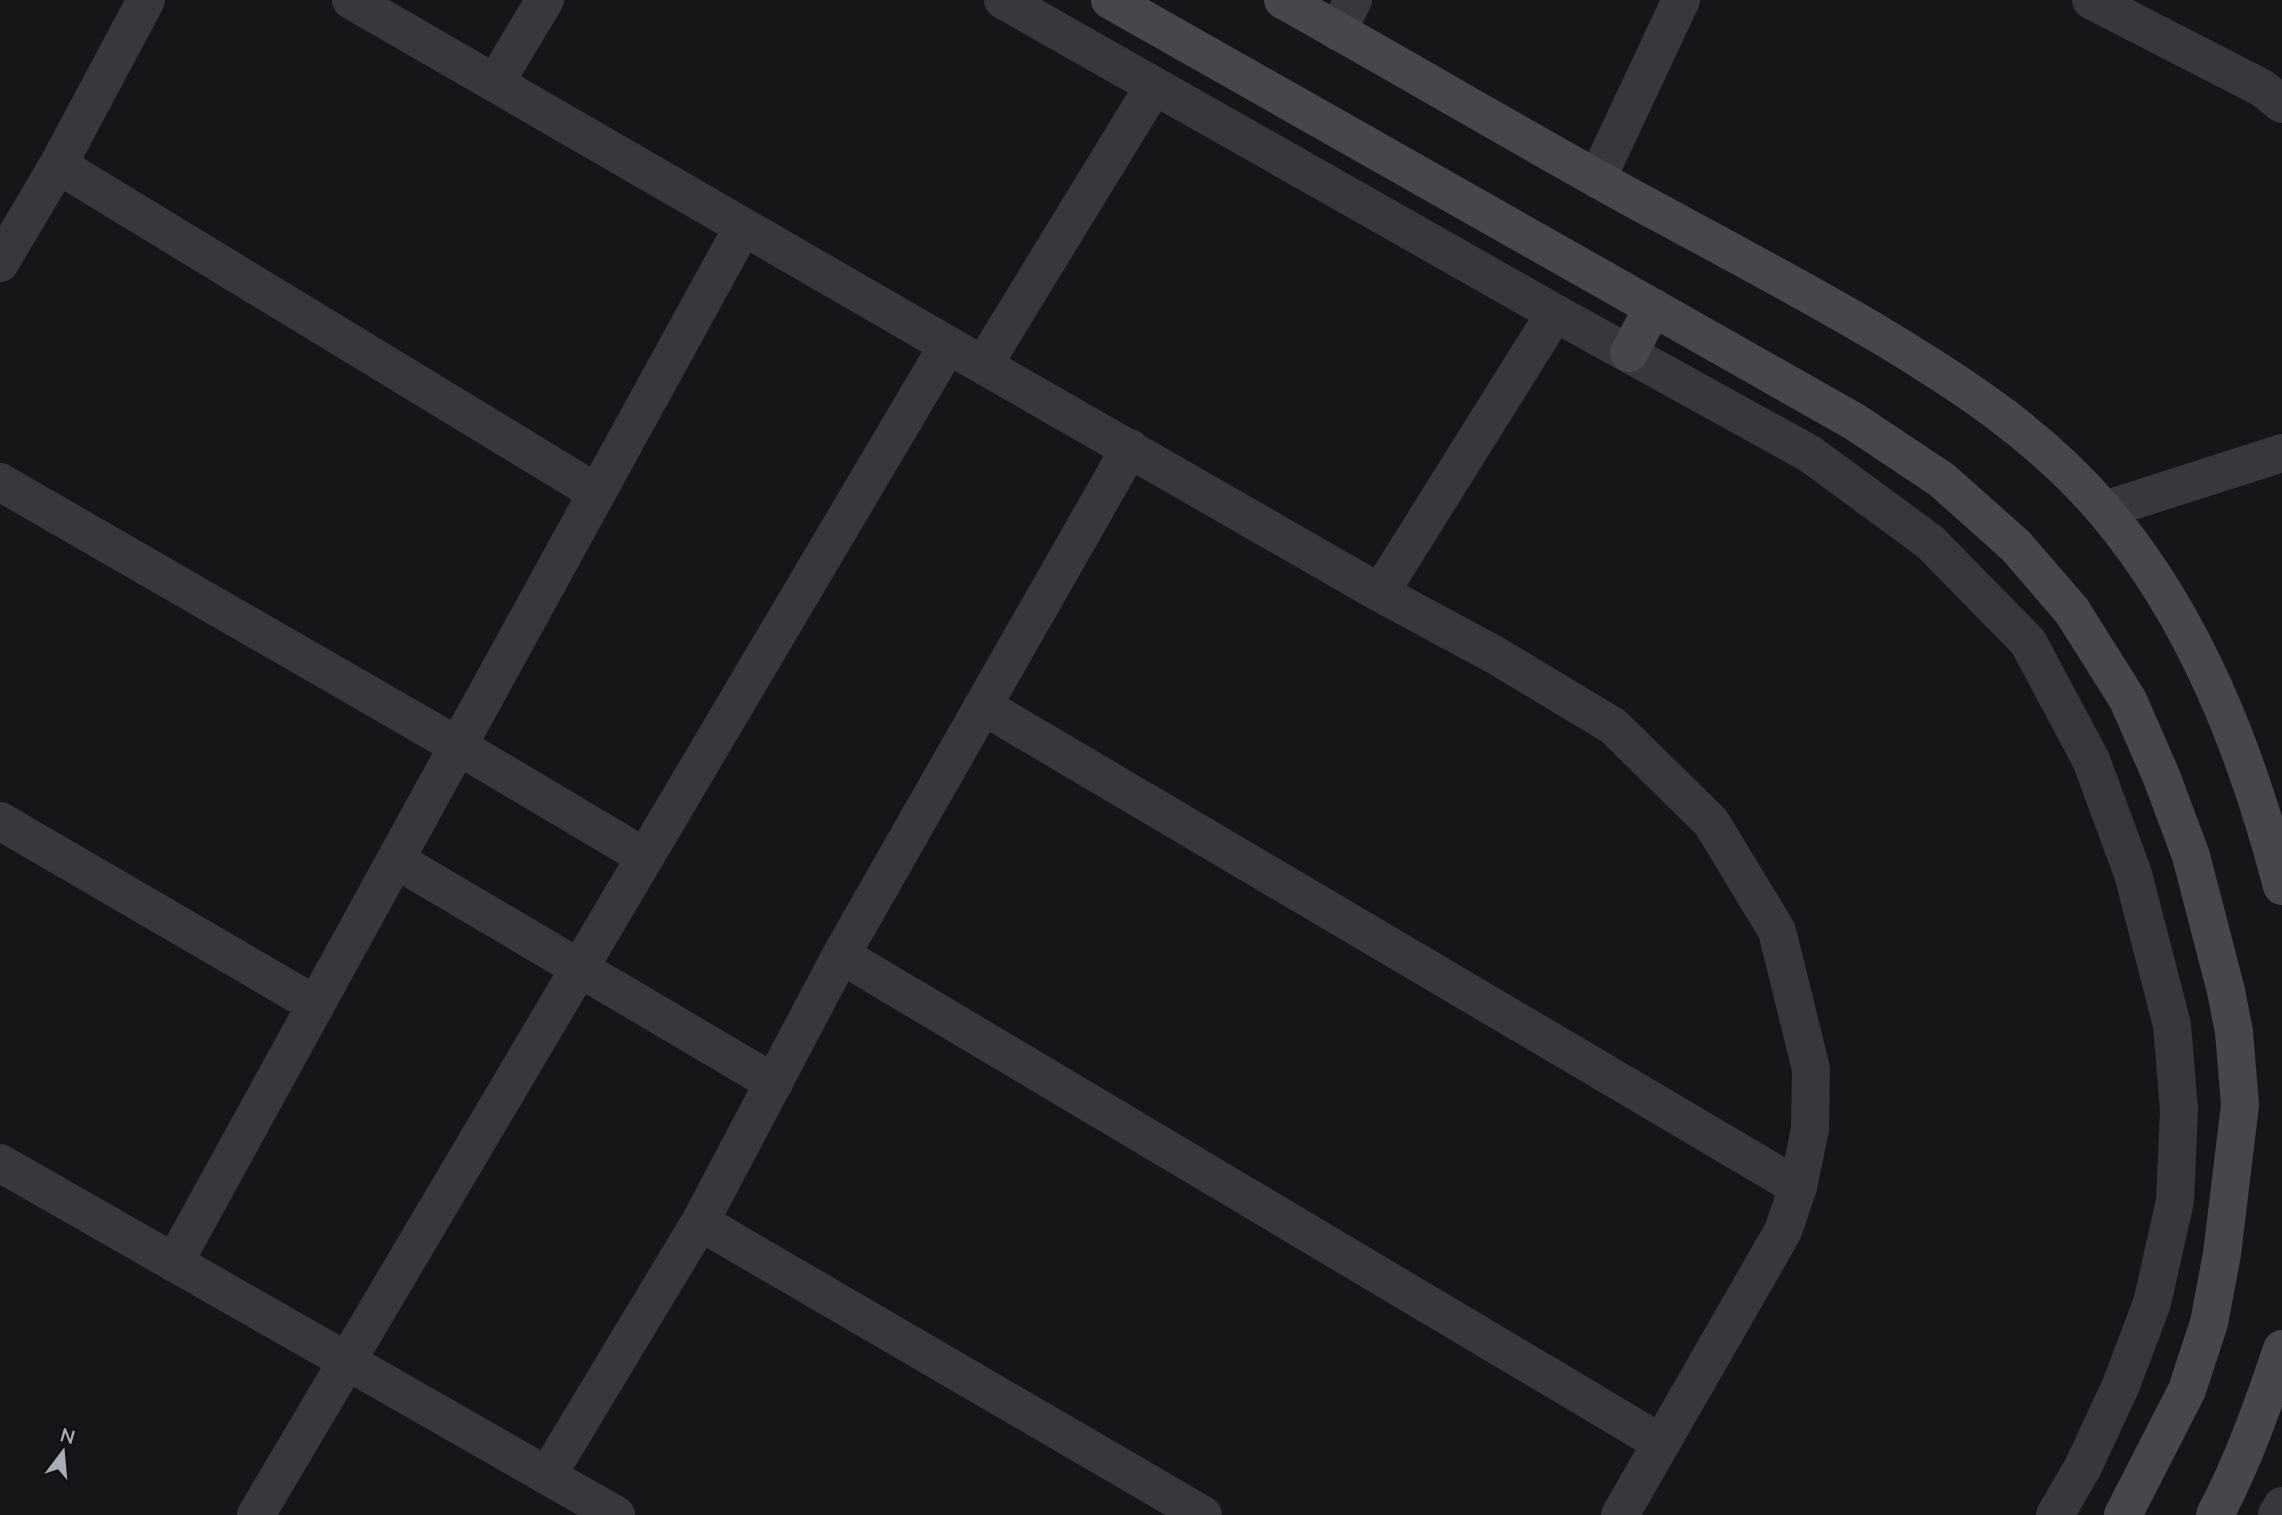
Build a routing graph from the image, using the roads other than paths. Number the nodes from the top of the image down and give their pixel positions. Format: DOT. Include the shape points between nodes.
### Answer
graph roads {
  1 [pos="146,0"];
  2 [pos="351,0"];
  3 [pos="545,0"];
  4 [pos="1003,0"];
  5 [pos="1110,0"];
  6 [pos="1283,0"];
  7 [pos="1681,0"];
  8 [pos="2091,0"];
  9 [pos="1345,15"];
  10 [pos="495,83"];
  11 [pos="1154,86"];
  12 [pos="2282,104"];
  13 [pos="58,165"];
  14 [pos="1597,179"];
  15 [pos="743,227"];
  16 [pos="0,263"];
  17 [pos="1653,307"];
  18 [pos="1555,313"];
  19 [pos="948,345"];
  20 [pos="1629,353"];
  21 [pos="984,364"];
  22 [pos="1130,449"];
  23 [pos="2282,453"];
  24 [pos="0,482"];
  25 [pos="597,494"];
  26 [pos="2104,510"];
  27 [pos="1380,593"];
  28 [pos="983,706"];
  29 [pos="458,746"];
  30 [pos="0,821"];
  31 [pos="2276,840"];
  32 [pos="645,857"];
  33 [pos="396,860"];
  34 [pos="2282,886"];
  35 [pos="841,955"];
  36 [pos="579,968"];
  37 [pos="316,1005"];
  38 [pos="774,1083"];
  39 [pos="0,1163"];
  40 [pos="1798,1187"];
  41 [pos="700,1222"];
  42 [pos="174,1263"];
  43 [pos="2282,1349"];
  44 [pos="347,1361"];
  45 [pos="1661,1443"];
  46 [pos="547,1476"];
  47 [pos="2282,1506"];
  48 [pos="256,1515"];
  49 [pos="616,1515"];
  50 [pos="1203,1515"];
  51 [pos="1620,1515"];
  52 [pos="2055,1515"];
  53 [pos="2123,1515"];
  54 [pos="2215,1515"];
  55 [pos="2277,1515"];
  1 -- 13 [label="street"];
  2 -- 10 [label="street"];
  3 -- 10 [label="street"];
  4 -- 11 [label="street"];
  5 -- 17 [label="main road"];
  6 -- 9 [label="main road"];
  7 -- 14 [label="street"];
  8 -- 12 [label="street" via="2262,88"];
  9 -- 14 [label="main road"];
  10 -- 15 [label="street"];
  11 -- 18 [label="street"];
  11 -- 21 [label="street"];
  13 -- 16 [label="street"];
  13 -- 25 [label="street"];
  14 -- 26 [label="main road" via="1820,300 1980,398 2050,455"];
  15 -- 19 [label="street"];
  15 -- 25 [label="street"];
  17 -- 20 [label="main road"];
  17 -- 53 [label="main road" via="1855,422 1942,480 2016,547 2072,611 2128,700 2162,778 2191,856 2226,990 2240,1105 2209,1323 2187,1390"];
  18 -- 20 [label="street"];
  18 -- 27 [label="street"];
  19 -- 21 [label="street"];
  19 -- 32 [label="street"];
  20 -- 52 [label="street" via="1810,454 1930,542 2028,642 2091,760 2133,874 2172,1025 2179,1110 2175,1201 2152,1303 2121,1385"];
  21 -- 22 [label="street"];
  22 -- 27 [label="street"];
  22 -- 28 [label="street"];
  23 -- 26 [label="street"];
  24 -- 29 [label="street"];
  25 -- 29 [label="street"];
  26 -- 31 [label="main road" via="2159,583 2203,662"];
  27 -- 40 [label="street" via="1613,726 1711,822 1777,931 1811,1069 1810,1129"];
  28 -- 35 [label="street"];
  28 -- 40 [label="street"];
  29 -- 32 [label="street"];
  29 -- 33 [label="street"];
  30 -- 37 [label="street"];
  31 -- 34 [label="main road"];
  32 -- 36 [label="street"];
  33 -- 36 [label="street"];
  33 -- 37 [label="street"];
  35 -- 38 [label="street"];
  35 -- 45 [label="street"];
  36 -- 38 [label="street"];
  36 -- 44 [label="street"];
  37 -- 42 [label="street"];
  38 -- 41 [label="street"];
  39 -- 42 [label="street"];
  40 -- 45 [label="street" via="1783,1231"];
  41 -- 46 [label="street"];
  41 -- 50 [label="street"];
  42 -- 44 [label="street"];
  43 -- 54 [label="main road"];
  44 -- 46 [label="street"];
  44 -- 48 [label="street"];
  45 -- 51 [label="street"];
  46 -- 49 [label="street"];
  47 -- 55 [label="street"];
}
